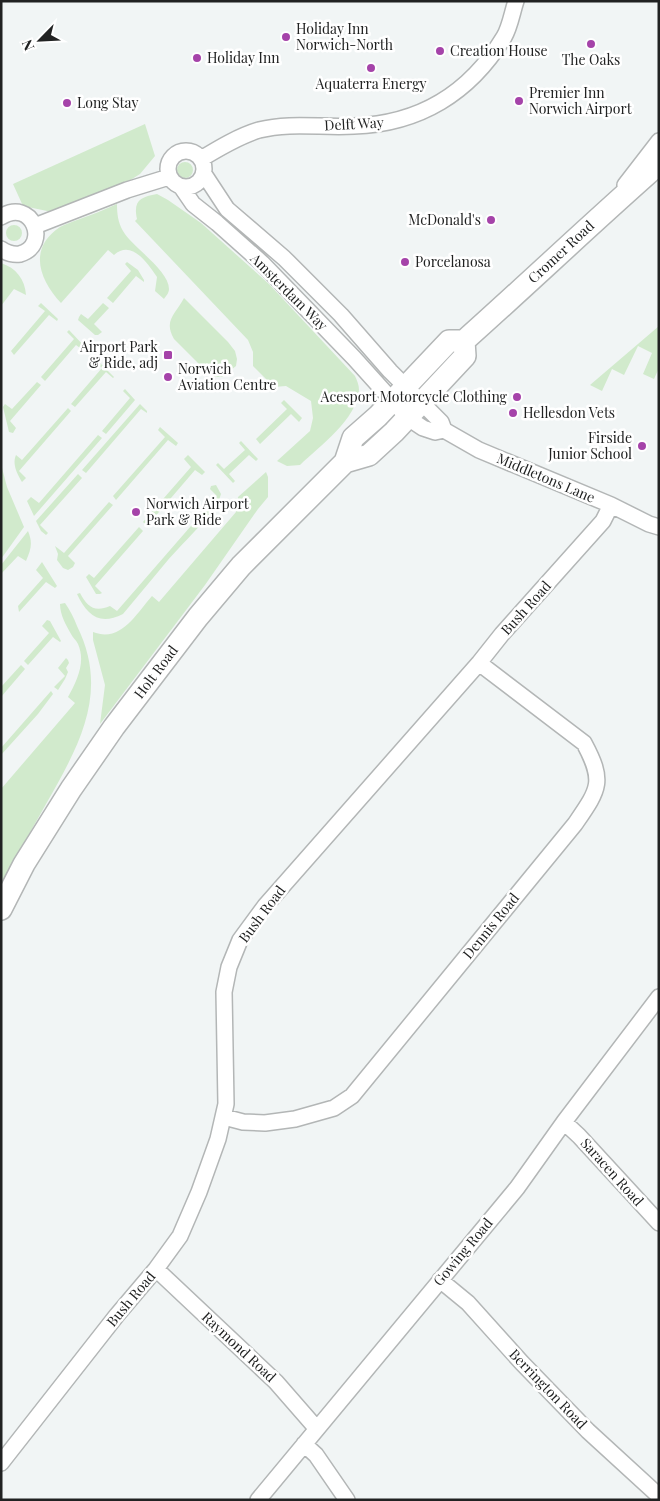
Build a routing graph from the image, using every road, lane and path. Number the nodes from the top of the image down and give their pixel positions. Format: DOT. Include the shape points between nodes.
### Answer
graph roads {
  1 [pos="516,1"];
  2 [pos="659,141"];
  3 [pos="201,158"];
  4 [pos="659,164"];
  5 [pos="204,174"];
  6 [pos="169,177"];
  7 [pos="182,188"];
  8 [pos="606,210"];
  9 [pos="1,217"];
  10 [pos="35,226"];
  11 [pos="1,249"];
  12 [pos="464,341"];
  13 [pos="398,394"];
  14 [pos="415,410"];
  15 [pos="345,462"];
  16 [pos="611,505"];
  17 [pos="655,528"];
  18 [pos="479,663"];
  19 [pos="1,909"];
  20 [pos="659,997"];
  21 [pos="224,1117"];
  22 [pos="564,1122"];
  23 [pos="659,1223"];
  24 [pos="156,1269"];
  25 [pos="440,1280"];
  26 [pos="317,1429"];
  27 [pos="304,1444"];
  28 [pos="1,1463"];
  29 [pos="659,1496"];
  30 [pos="258,1500"];
  31 [pos="347,1500"];
  1 -- 3 [label="street, Delft Way" via="505,36 476,75 452,96 419,114 384,124 288,126 258,131"];
  2 -- 8 [label="street"];
  3 -- 5 [label="street, Amsterdam Way"];
  3 -- 6 [label="street" via="192,151 179,152 168,162"];
  4 -- 8 [label="highway, Cromer Road"];
  5 -- 7 [label="street" via="197,184"];
  5 -- 13 [label="street, Amsterdam Way" via="227,209 284,258 341,315"];
  6 -- 7 [label="street, Amsterdam Way"];
  6 -- 10 [label="street"];
  7 -- 13 [label="street, Amsterdam Way" via="193,204 262,263 354,358"];
  8 -- 12 [label="highway, Cromer Road"];
  9 -- 10 [label="street" via="18,212"];
  10 -- 11 [label="street" via="34,243 24,252 6,253"];
  12 -- 13 [label="highway, Cromer Road" via="449,341"];
  12 -- 14 [label="highway" via="465,356"];
  13 -- 14 [label="street, Middletons Lane"];
  13 -- 15 [label="highway, Holt Road" via="354,438"];
  14 -- 15 [label="highway, Holt Road" via="369,455"];
  14 -- 16 [label="street, Middletons Lane" via="423,428 435,432 444,430 479,450"];
  15 -- 19 [label="highway, Holt Road" via="240,566 192,624 71,789 24,864"];
  16 -- 17 [label="street, Middletons Lane"];
  16 -- 18 [label="street, Bush Road" via="603,522"];
  18 -- 21 [label="street, Bush Road" via="265,906 240,940 224,992"];
  18 -- 21 [label="street, Dennis Road" via="584,743 594,762 598,781 592,799 352,1096 334,1108 285,1120 243,1122"];
  20 -- 22 [label="street, Gowing Road"];
  21 -- 24 [label="street, Bush Road" via="180,1236"];
  22 -- 23 [label="street, Saracen Road"];
  22 -- 25 [label="street, Gowing Road" via="517,1188"];
  24 -- 26 [label="street, Raymond Road" via="276,1382"];
  24 -- 28 [label="street, Bush Road"];
  25 -- 26 [label="street, Gowing Road"];
  25 -- 29 [label="street, Berrington Road" via="468,1304 588,1431"];
  26 -- 27 [label="street, Gowing Road"];
  27 -- 30 [label="street, Gowing Road"];
  27 -- 31 [label="street" via="316,1455"];
}
